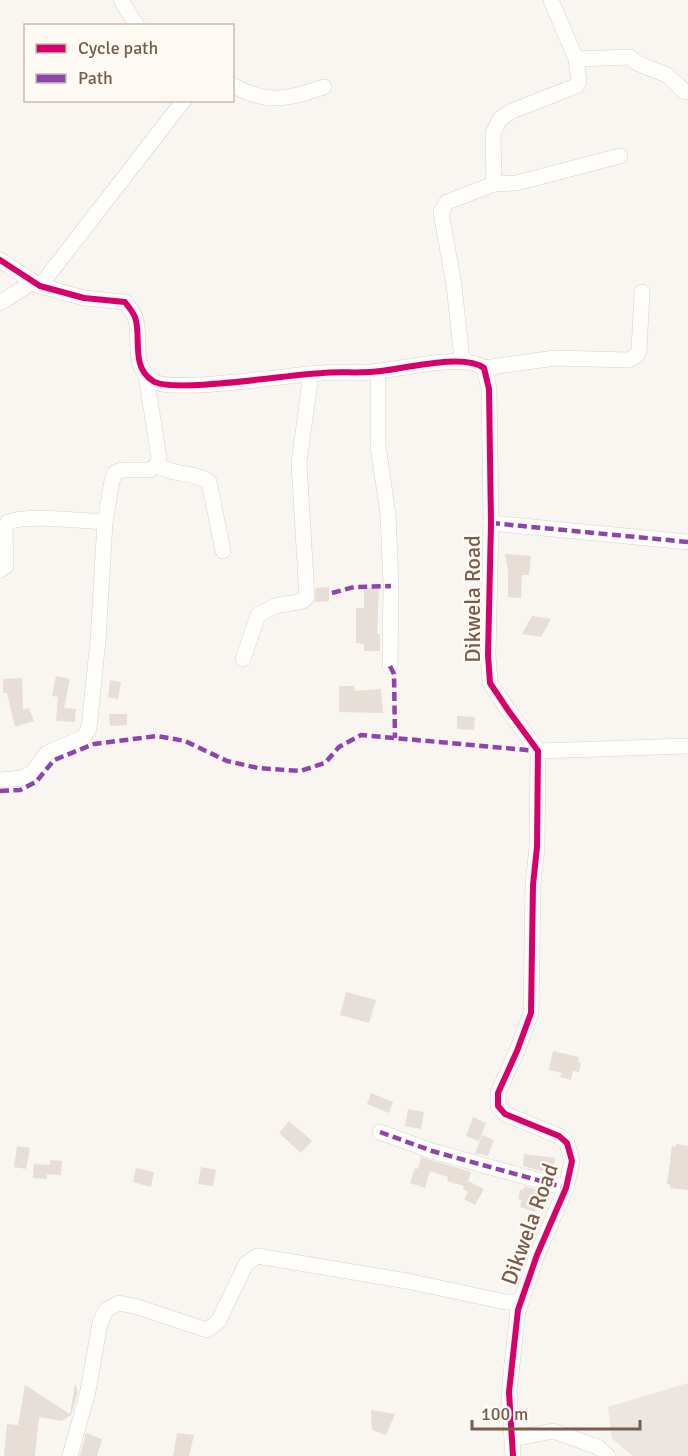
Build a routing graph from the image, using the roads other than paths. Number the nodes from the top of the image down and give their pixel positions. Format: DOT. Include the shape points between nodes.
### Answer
graph roads {
  1 [pos="121,0"];
  2 [pos="551,0"];
  3 [pos="136,24"];
  4 [pos="576,59"];
  5 [pos="234,86"];
  6 [pos="324,87"];
  7 [pos="685,92"];
  8 [pos="182,102"];
  9 [pos="620,156"];
  10 [pos="494,184"];
  11 [pos="0,260"];
  12 [pos="36,284"];
  13 [pos="642,292"];
  14 [pos="0,303"];
  15 [pos="462,360"];
  16 [pos="484,368"];
  17 [pos="378,371"];
  18 [pos="311,374"];
  19 [pos="146,375"];
  20 [pos="157,465"];
  21 [pos="105,522"];
  22 [pos="491,523"];
  23 [pos="688,542"];
  24 [pos="223,551"];
  25 [pos="0,570"];
  26 [pos="243,659"];
  27 [pos="390,666"];
  28 [pos="688,746"];
  29 [pos="538,750"];
  30 [pos="0,780"];
  31 [pos="380,1132"];
  32 [pos="566,1188"];
  33 [pos="520,1302"];
  34 [pos="512,1439"];
  35 [pos="70,1456"];
  36 [pos="513,1456"];
  37 [pos="608,1456"];
  1 -- 3 [label="street"];
  2 -- 4 [label="street"];
  4 -- 7 [label="street" via="630,57 667,75"];
  4 -- 10 [label="street" via="576,86 500,119 493,133"];
  5 -- 6 [label="street" via="277,100"];
  8 -- 12 [label="street"];
  9 -- 10 [label="street" via="516,183"];
  10 -- 15 [label="street" via="447,202 441,212"];
  11 -- 12 [label="street"];
  12 -- 14 [label="street"];
  12 -- 19 [label="street" via="84,298 125,302 135,317 138,357"];
  13 -- 16 [label="street" via="637,356 628,360 555,358"];
  15 -- 16 [label="street" via="477,362"];
  15 -- 17 [label="street"];
  16 -- 22 [label="street, Dikwela Road" via="489,389"];
  17 -- 18 [label="street"];
  17 -- 27 [label="street" via="378,446 389,524"];
  18 -- 19 [label="street" via="171,386 154,382"];
  18 -- 26 [label="street" via="299,463 307,597 258,615"];
  19 -- 20 [label="street" via="157,440"];
  20 -- 21 [label="street" via="150,470 115,473"];
  20 -- 24 [label="street" via="209,482"];
  21 -- 25 [label="street" via="8,522 6,566"];
  21 -- 30 [label="street" via="89,728 84,737 47,753 33,772 23,778"];
  22 -- 23 [label="street"];
  22 -- 29 [label="street, Dikwela Road" via="490,683"];
  28 -- 29 [label="street"];
  29 -- 32 [label="street, Dikwela Road" via="531,1013 498,1093 498,1106 505,1114 567,1143 572,1161"];
  31 -- 32 [label="street" via="432,1151"];
  32 -- 33 [label="street, Dikwela Road"];
  33 -- 34 [label="street, Dikwela Road" via="509,1392"];
  33 -- 35 [label="street" via="257,1256 246,1264 218,1322 207,1330 119,1303 106,1310 100,1323 88,1391"];
  34 -- 36 [label="street, Dikwela Road"];
  34 -- 37 [label="street" via="553,1431 598,1447"];
}
